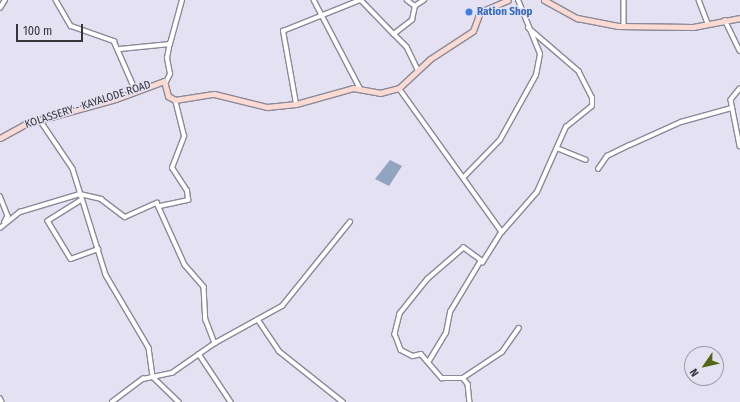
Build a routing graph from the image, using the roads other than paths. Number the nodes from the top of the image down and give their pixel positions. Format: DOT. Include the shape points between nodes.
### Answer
graph roads {
  1 [pos="5,0"];
  2 [pos="56,0"];
  3 [pos="182,0"];
  4 [pos="314,0"];
  5 [pos="360,0"];
  6 [pos="407,0"];
  7 [pos="424,0"];
  8 [pos="508,0"];
  9 [pos="518,0"];
  10 [pos="544,0"];
  11 [pos="624,0"];
  12 [pos="699,0"];
  13 [pos="414,6"];
  14 [pos="0,8"];
  15 [pos="323,15"];
  16 [pos="740,18"];
  17 [pos="725,20"];
  18 [pos="708,24"];
  19 [pos="624,26"];
  20 [pos="528,28"];
  21 [pos="394,34"];
  22 [pos="171,42"];
  23 [pos="120,49"];
  24 [pos="740,52"];
  25 [pos="418,70"];
  26 [pos="166,82"];
  27 [pos="360,88"];
  28 [pos="399,88"];
  29 [pos="740,89"];
  30 [pos="136,91"];
  31 [pos="175,100"];
  32 [pos="296,104"];
  33 [pos="732,108"];
  34 [pos="40,120"];
  35 [pos="0,138"];
  36 [pos="740,146"];
  37 [pos="557,148"];
  38 [pos="586,160"];
  39 [pos="598,169"];
  40 [pos="465,176"];
  41 [pos="80,194"];
  42 [pos="0,196"];
  43 [pos="82,200"];
  44 [pos="160,206"];
  45 [pos="6,222"];
  46 [pos="350,222"];
  47 [pos="0,228"];
  48 [pos="502,232"];
  49 [pos="98,249"];
  50 [pos="480,262"];
  51 [pos="259,321"];
  52 [pos="519,328"];
  53 [pos="215,343"];
  54 [pos="198,354"];
  55 [pos="428,361"];
  56 [pos="153,377"];
  57 [pos="463,378"];
  58 [pos="0,398"];
  59 [pos="2,402"];
  60 [pos="112,402"];
  61 [pos="179,402"];
  62 [pos="231,402"];
  63 [pos="343,402"];
  64 [pos="470,402"];
  1 -- 14 [label="street"];
  2 -- 23 [label="street" via="71,26 110,38"];
  3 -- 22 [label="street"];
  4 -- 15 [label="street"];
  5 -- 15 [label="street"];
  5 -- 21 [label="street"];
  6 -- 13 [label="street"];
  7 -- 13 [label="street"];
  8 -- 25 [label="main road" via="480,12 473,31"];
  9 -- 20 [label="street"];
  10 -- 19 [label="main road" via="577,18"];
  11 -- 19 [label="street"];
  12 -- 18 [label="street"];
  13 -- 21 [label="street" via="412,20"];
  15 -- 27 [label="street"];
  15 -- 32 [label="street" via="283,31"];
  16 -- 17 [label="main road"];
  17 -- 18 [label="main road"];
  17 -- 24 [label="street"];
  18 -- 19 [label="main road" via="660,29"];
  20 -- 37 [label="street" via="569,60 592,98 592,106 566,127"];
  20 -- 40 [label="street" via="540,54 536,75 500,140"];
  21 -- 25 [label="street" via="407,47"];
  22 -- 23 [label="street" via="162,47"];
  22 -- 26 [label="street" via="167,58 170,74"];
  23 -- 30 [label="street"];
  25 -- 28 [label="main road"];
  26 -- 30 [label="main road, KOLASSERY - KAYALODE ROAD"];
  26 -- 31 [label="main road, KOLASSERY - KAYALODE ROAD" via="168,96"];
  27 -- 28 [label="main road" via="380,93"];
  27 -- 32 [label="main road"];
  28 -- 40 [label="street"];
  29 -- 33 [label="street" via="731,96"];
  30 -- 34 [label="main road, KOLASSERY - KAYALODE ROAD"];
  31 -- 32 [label="main road" via="214,94 267,107"];
  31 -- 44 [label="street" via="184,136 172,168 187,191 188,200"];
  33 -- 36 [label="street"];
  33 -- 39 [label="street" via="681,122 630,145 607,156"];
  34 -- 35 [label="main road, KOLASSERY - KAYALODE ROAD"];
  34 -- 41 [label="street" via="72,169"];
  37 -- 38 [label="street"];
  37 -- 48 [label="street" via="537,192"];
  40 -- 48 [label="street"];
  41 -- 43 [label="street"];
  41 -- 44 [label="street" via="101,198 124,217 146,205"];
  41 -- 45 [label="street" via="20,212"];
  42 -- 45 [label="street" via="8,216"];
  43 -- 49 [label="street"];
  43 -- 49 [label="street" via="48,222 71,259"];
  44 -- 53 [label="street" via="185,265 204,287 206,320"];
  45 -- 47 [label="street"];
  46 -- 51 [label="street" via="282,306"];
  48 -- 50 [label="street" via="485,260"];
  49 -- 56 [label="street" via="106,274 149,348"];
  50 -- 55 [label="street" via="450,312 446,333"];
  50 -- 55 [label="street" via="469,251 462,249 428,278 400,314 395,334 398,347 408,355 421,354"];
  51 -- 53 [label="street"];
  51 -- 63 [label="street" via="278,351"];
  52 -- 57 [label="street" via="502,352"];
  53 -- 54 [label="street"];
  54 -- 56 [label="street" via="172,373"];
  54 -- 62 [label="street"];
  55 -- 57 [label="street" via="442,378"];
  56 -- 60 [label="street" via="143,379"];
  56 -- 61 [label="street"];
  57 -- 64 [label="street" via="468,384"];
  58 -- 59 [label="street"];
}
